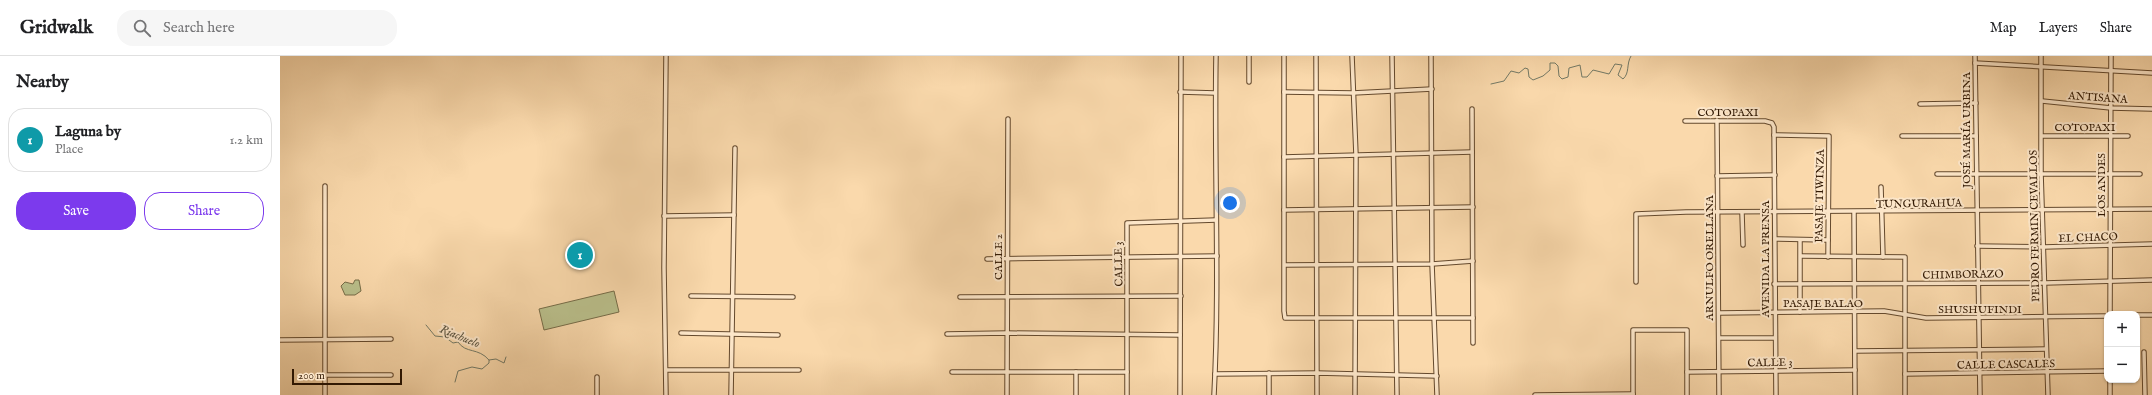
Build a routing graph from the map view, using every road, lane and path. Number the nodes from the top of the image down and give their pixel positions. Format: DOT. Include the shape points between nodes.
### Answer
graph roads {
  1 [pos="666,56"];
  2 [pos="1181,56"];
  3 [pos="1216,56"];
  4 [pos="1248,56"];
  5 [pos="1284,56"];
  6 [pos="1316,56"];
  7 [pos="1352,56"];
  8 [pos="1392,56"];
  9 [pos="1431,56"];
  10 [pos="1975,56"];
  11 [pos="2041,56"];
  12 [pos="2111,56"];
  13 [pos="1975,63"];
  14 [pos="2041,66"];
  15 [pos="2111,69"];
  16 [pos="2152,73"];
  17 [pos="1249,82"];
  18 [pos="1432,89"];
  19 [pos="1392,91"];
  20 [pos="1180,92"];
  21 [pos="1284,92"];
  22 [pos="1317,92"];
  23 [pos="1215,93"];
  24 [pos="1353,93"];
  25 [pos="2042,101"];
  26 [pos="1976,103"];
  27 [pos="1920,104"];
  28 [pos="2111,108"];
  29 [pos="1472,109"];
  30 [pos="2152,109"];
  31 [pos="1008,119"];
  32 [pos="1717,120"];
  33 [pos="1685,121"];
  34 [pos="1772,123"];
  35 [pos="1774,135"];
  36 [pos="1902,136"];
  37 [pos="1976,136"];
  38 [pos="2042,136"];
  39 [pos="2110,136"];
  40 [pos="2128,136"];
  41 [pos="735,148"];
  42 [pos="1472,152"];
  43 [pos="1432,153"];
  44 [pos="1393,154"];
  45 [pos="1356,155"];
  46 [pos="1317,156"];
  47 [pos="1284,157"];
  48 [pos="2042,173"];
  49 [pos="1936,174"];
  50 [pos="1976,174"];
  51 [pos="2110,174"];
  52 [pos="2140,174"];
  53 [pos="1775,175"];
  54 [pos="1717,176"];
  55 [pos="326,186"];
  56 [pos="1881,187"];
  57 [pos="1473,207"];
  58 [pos="1432,208"];
  59 [pos="1394,209"];
  60 [pos="2152,209"];
  61 [pos="1284,210"];
  62 [pos="1354,210"];
  63 [pos="2043,210"];
  64 [pos="2110,210"];
  65 [pos="1317,211"];
  66 [pos="1828,211"];
  67 [pos="1976,211"];
  68 [pos="1774,212"];
  69 [pos="1854,212"];
  70 [pos="1883,212"];
  71 [pos="1719,213"];
  72 [pos="1742,213"];
  73 [pos="734,215"];
  74 [pos="664,216"];
  75 [pos="1216,220"];
  76 [pos="1181,221"];
  77 [pos="1775,239"];
  78 [pos="1800,240"];
  79 [pos="1828,240"];
  80 [pos="1743,244"];
  81 [pos="2152,244"];
  82 [pos="2110,245"];
  83 [pos="1977,246"];
  84 [pos="2044,248"];
  85 [pos="1217,256"];
  86 [pos="1801,256"];
  87 [pos="1127,257"];
  88 [pos="1828,257"];
  89 [pos="1855,257"];
  90 [pos="1883,257"];
  91 [pos="1182,258"];
  92 [pos="988,259"];
  93 [pos="1007,259"];
  94 [pos="1473,261"];
  95 [pos="1395,264"];
  96 [pos="1432,264"];
  97 [pos="1285,265"];
  98 [pos="1317,265"];
  99 [pos="1354,265"];
  100 [pos="2152,280"];
  101 [pos="1636,282"];
  102 [pos="1977,282"];
  103 [pos="2110,282"];
  104 [pos="2044,283"];
  105 [pos="1774,284"];
  106 [pos="1801,284"];
  107 [pos="1905,284"];
  108 [pos="1855,285"];
  109 [pos="690,296"];
  110 [pos="1007,296"];
  111 [pos="1128,296"];
  112 [pos="1181,296"];
  113 [pos="732,297"];
  114 [pos="793,297"];
  115 [pos="960,297"];
  116 [pos="2110,311"];
  117 [pos="1774,312"];
  118 [pos="1800,312"];
  119 [pos="1855,312"];
  120 [pos="1719,313"];
  121 [pos="1905,314"];
  122 [pos="2140,315"];
  123 [pos="2152,315"];
  124 [pos="2104,316"];
  125 [pos="1396,318"];
  126 [pos="1436,318"];
  127 [pos="1473,318"];
  128 [pos="1926,318"];
  129 [pos="1978,318"];
  130 [pos="2044,318"];
  131 [pos="1317,319"];
  132 [pos="1354,319"];
  133 [pos="681,333"];
  134 [pos="1007,333"];
  135 [pos="731,334"];
  136 [pos="947,334"];
  137 [pos="1128,334"];
  138 [pos="778,335"];
  139 [pos="1180,335"];
  140 [pos="1719,338"];
  141 [pos="1775,338"];
  142 [pos="325,339"];
  143 [pos="391,339"];
  144 [pos="280,340"];
  145 [pos="1472,343"];
  146 [pos="1979,349"];
  147 [pos="2046,349"];
  148 [pos="1905,350"];
  149 [pos="1855,351"];
  150 [pos="2144,352"];
  151 [pos="666,370"];
  152 [pos="799,370"];
  153 [pos="1775,370"];
  154 [pos="1855,370"];
  155 [pos="1007,371"];
  156 [pos="2047,371"];
  157 [pos="2104,371"];
  158 [pos="731,372"];
  159 [pos="952,372"];
  160 [pos="1076,372"];
  161 [pos="1128,372"];
  162 [pos="1687,372"];
  163 [pos="1720,372"];
  164 [pos="1317,373"];
  165 [pos="1979,373"];
  166 [pos="325,374"];
  167 [pos="391,374"];
  168 [pos="1215,374"];
  169 [pos="1269,374"];
  170 [pos="1355,374"];
  171 [pos="1397,374"];
  172 [pos="1905,374"];
  173 [pos="1437,376"];
  174 [pos="597,377"];
  175 [pos="2110,383"];
  176 [pos="325,395"];
  177 [pos="597,395"];
  178 [pos="666,395"];
  179 [pos="732,395"];
  180 [pos="1007,395"];
  181 [pos="1076,395"];
  182 [pos="1127,395"];
  183 [pos="1180,395"];
  184 [pos="1214,395"];
  185 [pos="1269,395"];
  186 [pos="1317,395"];
  187 [pos="1355,395"];
  188 [pos="1397,395"];
  189 [pos="1437,395"];
  190 [pos="1535,395"];
  191 [pos="1563,395"];
  192 [pos="1594,395"];
  193 [pos="1633,395"];
  194 [pos="1687,395"];
  195 [pos="1719,395"];
  196 [pos="1776,395"];
  197 [pos="1855,395"];
  198 [pos="1905,395"];
  199 [pos="1980,395"];
  200 [pos="2048,395"];
  201 [pos="2110,395"];
  202 [pos="2145,395"];
  1 -- 74 [label="street"];
  2 -- 20 [label="street"];
  3 -- 23 [label="street"];
  4 -- 17 [label="street"];
  5 -- 21 [label="street"];
  6 -- 22 [label="street"];
  7 -- 24 [label="street"];
  8 -- 19 [label="street"];
  9 -- 18 [label="street"];
  10 -- 13 [label="street, JOSÉ MARÍA URBINA"];
  11 -- 14 [label="street, PEDRO FERMIN CEVALLOS"];
  12 -- 15 [label="street, LOS ANDES"];
  13 -- 14 [label="street"];
  13 -- 26 [label="street, JOSÉ MARÍA URBINA"];
  14 -- 15 [label="street"];
  14 -- 25 [label="street, PEDRO FERMIN CEVALLOS"];
  15 -- 16 [label="street"];
  15 -- 28 [label="street, LOS ANDES"];
  18 -- 19 [label="street"];
  18 -- 43 [label="street"];
  19 -- 24 [label="street"];
  19 -- 44 [label="street"];
  20 -- 23 [label="street"];
  20 -- 76 [label="street"];
  21 -- 22 [label="street"];
  21 -- 47 [label="street"];
  22 -- 24 [label="street"];
  22 -- 46 [label="street"];
  23 -- 75 [label="street"];
  24 -- 45 [label="street"];
  25 -- 28 [label="street, ANTISANA"];
  25 -- 38 [label="street, PEDRO FERMIN CEVALLOS"];
  26 -- 27 [label="street"];
  26 -- 37 [label="street, JOSÉ MARÍA URBINA"];
  28 -- 30 [label="street, ANTISANA"];
  28 -- 39 [label="street, LOS ANDES"];
  29 -- 42 [label="street"];
  31 -- 93 [label="street, CALLE 2"];
  32 -- 33 [label="street, COTOPAXI"];
  32 -- 34 [label="street, COTOPAXI"];
  32 -- 54 [label="street, ARNULFO ORELLANA"];
  34 -- 35 [label="street, AVENIDA LA PRENSA"];
  35 -- 53 [label="street, AVENIDA LA PRENSA"];
  35 -- 66 [label="street, PASAJE TIWINZA" via="1829,136"];
  36 -- 37 [label="street"];
  37 -- 50 [label="street, JOSÉ MARÍA URBINA"];
  38 -- 39 [label="street, COTOPAXI"];
  38 -- 48 [label="street, PEDRO FERMIN CEVALLOS"];
  39 -- 40 [label="street, COTOPAXI"];
  39 -- 51 [label="street, LOS ANDES"];
  41 -- 73 [label="street"];
  42 -- 43 [label="street"];
  42 -- 57 [label="street"];
  43 -- 44 [label="street"];
  43 -- 58 [label="street"];
  44 -- 45 [label="street"];
  44 -- 59 [label="street"];
  45 -- 46 [label="street"];
  45 -- 62 [label="street"];
  46 -- 47 [label="street"];
  46 -- 65 [label="street"];
  47 -- 61 [label="street"];
  48 -- 50 [label="street"];
  48 -- 51 [label="street"];
  48 -- 63 [label="street, PEDRO FERMIN CEVALLOS"];
  49 -- 50 [label="street"];
  50 -- 67 [label="street, JOSÉ MARÍA URBINA"];
  51 -- 52 [label="street"];
  51 -- 64 [label="street, LOS ANDES"];
  53 -- 54 [label="street"];
  53 -- 68 [label="street, AVENIDA LA PRENSA"];
  54 -- 71 [label="street, ARNULFO ORELLANA"];
  55 -- 142 [label="street"];
  56 -- 70 [label="street"];
  57 -- 58 [label="street"];
  57 -- 94 [label="street"];
  58 -- 59 [label="street"];
  58 -- 96 [label="street"];
  59 -- 62 [label="street"];
  59 -- 95 [label="street"];
  60 -- 64 [label="street, TUNGURAHUA"];
  61 -- 65 [label="street"];
  61 -- 97 [label="street"];
  62 -- 65 [label="street"];
  62 -- 99 [label="street"];
  63 -- 64 [label="street, TUNGURAHUA"];
  63 -- 67 [label="street, TUNGURAHUA"];
  63 -- 84 [label="street, PEDRO FERMIN CEVALLOS"];
  64 -- 82 [label="street, LOS ANDES"];
  65 -- 98 [label="street"];
  66 -- 68 [label="street, TUNGURAHUA"];
  66 -- 69 [label="street, TUNGURAHUA"];
  66 -- 79 [label="street, PASAJE TIWINZA"];
  67 -- 70 [label="street, TUNGURAHUA"];
  67 -- 83 [label="street, JOSÉ MARÍA URBINA"];
  68 -- 72 [label="street, TUNGURAHUA"];
  68 -- 77 [label="street, AVENIDA LA PRENSA"];
  69 -- 70 [label="street, TUNGURAHUA"];
  69 -- 89 [label="street"];
  70 -- 90 [label="street"];
  71 -- 72 [label="street, TUNGURAHUA"];
  71 -- 101 [label="street, TUNGURAHUA" via="1636,214"];
  71 -- 120 [label="street, ARNULFO ORELLANA"];
  72 -- 80 [label="street"];
  73 -- 74 [label="street"];
  73 -- 113 [label="street"];
  74 -- 151 [label="street"];
  75 -- 76 [label="street, CALLE 3"];
  75 -- 85 [label="street"];
  76 -- 87 [label="street, CALLE 3" via="1127,223"];
  76 -- 91 [label="street"];
  77 -- 78 [label="street"];
  77 -- 105 [label="street, AVENIDA LA PRENSA"];
  78 -- 79 [label="street"];
  78 -- 86 [label="street"];
  79 -- 88 [label="street, PASAJE TIWINZA"];
  81 -- 82 [label="street, EL CHACO"];
  82 -- 84 [label="street, EL CHACO"];
  82 -- 103 [label="street, LOS ANDES"];
  83 -- 84 [label="street, EL CHACO"];
  83 -- 102 [label="street, JOSÉ MARÍA URBINA"];
  84 -- 104 [label="street, PEDRO FERMIN CEVALLOS"];
  85 -- 91 [label="street"];
  85 -- 168 [label="street"];
  86 -- 88 [label="street"];
  86 -- 106 [label="street"];
  87 -- 91 [label="street"];
  87 -- 93 [label="street"];
  87 -- 111 [label="street, CALLE 3"];
  88 -- 89 [label="street"];
  89 -- 90 [label="street"];
  89 -- 108 [label="street"];
  90 -- 107 [label="street" via="1905,257"];
  91 -- 112 [label="street"];
  92 -- 93 [label="street"];
  93 -- 110 [label="street, CALLE 2"];
  94 -- 96 [label="street"];
  94 -- 127 [label="street"];
  95 -- 96 [label="street"];
  95 -- 99 [label="street"];
  95 -- 125 [label="street"];
  96 -- 126 [label="street"];
  97 -- 98 [label="street"];
  97 -- 131 [label="street" via="1285,318"];
  98 -- 99 [label="street"];
  98 -- 131 [label="street"];
  99 -- 132 [label="street"];
  100 -- 103 [label="street, CHIMBORAZO"];
  102 -- 104 [label="street, CHIMBORAZO"];
  102 -- 107 [label="street, CHIMBORAZO"];
  102 -- 129 [label="street, JOSÉ MARÍA URBINA"];
  103 -- 104 [label="street, CHIMBORAZO"];
  103 -- 116 [label="street, LOS ANDES"];
  104 -- 130 [label="street, PEDRO FERMIN CEVALLOS"];
  105 -- 106 [label="street, CHIMBORAZO"];
  105 -- 117 [label="street, AVENIDA LA PRENSA"];
  106 -- 108 [label="street, CHIMBORAZO"];
  106 -- 118 [label="street"];
  107 -- 108 [label="street, CHIMBORAZO"];
  107 -- 121 [label="street"];
  108 -- 119 [label="street"];
  109 -- 113 [label="street"];
  110 -- 111 [label="street"];
  110 -- 115 [label="street"];
  110 -- 134 [label="street, CALLE 2"];
  111 -- 112 [label="street"];
  111 -- 137 [label="street, CALLE 3"];
  112 -- 139 [label="street"];
  113 -- 114 [label="street"];
  113 -- 135 [label="street"];
  117 -- 118 [label="street, PASAJE BALAO"];
  117 -- 120 [label="street, PASAJE BALAO"];
  117 -- 141 [label="street, AVENIDA LA PRENSA"];
  118 -- 119 [label="street, PASAJE BALAO"];
  119 -- 121 [label="street, PASAJE BALAO" via="1884,311"];
  119 -- 149 [label="street"];
  120 -- 140 [label="street, ARNULFO ORELLANA"];
  121 -- 128 [label="street, PASAJE BALAO"];
  121 -- 148 [label="street"];
  122 -- 123 [label="street"];
  124 -- 130 [label="street, SHUSHUFINDI"];
  125 -- 126 [label="street"];
  125 -- 132 [label="street"];
  125 -- 171 [label="street"];
  126 -- 127 [label="street"];
  126 -- 173 [label="street"];
  127 -- 145 [label="street"];
  128 -- 129 [label="street, SHUSHUFINDI"];
  129 -- 130 [label="street, SHUSHUFINDI"];
  129 -- 146 [label="street, JOSÉ MARÍA URBINA"];
  130 -- 147 [label="street, PEDRO FERMIN CEVALLOS"];
  131 -- 132 [label="street"];
  131 -- 164 [label="street"];
  132 -- 170 [label="street"];
  133 -- 135 [label="street"];
  134 -- 136 [label="street"];
  134 -- 137 [label="street"];
  134 -- 155 [label="street, CALLE 2"];
  135 -- 138 [label="street"];
  135 -- 158 [label="street"];
  137 -- 139 [label="street"];
  137 -- 161 [label="street, CALLE 3"];
  139 -- 183 [label="street"];
  140 -- 141 [label="street"];
  140 -- 163 [label="street, ARNULFO ORELLANA"];
  141 -- 153 [label="street, AVENIDA LA PRENSA"];
  142 -- 143 [label="street"];
  142 -- 144 [label="street"];
  142 -- 166 [label="street"];
  146 -- 147 [label="street"];
  146 -- 148 [label="street"];
  146 -- 165 [label="street, JOSÉ MARÍA URBINA"];
  147 -- 156 [label="street, PEDRO FERMIN CEVALLOS"];
  148 -- 149 [label="street"];
  148 -- 172 [label="street"];
  149 -- 154 [label="street"];
  150 -- 202 [label="street"];
  151 -- 158 [label="street"];
  151 -- 178 [label="street"];
  152 -- 158 [label="street"];
  153 -- 154 [label="street, CALLE 3"];
  153 -- 163 [label="street, CALLE 3"];
  153 -- 196 [label="street, AVENIDA LA PRENSA"];
  154 -- 197 [label="street"];
  155 -- 159 [label="street"];
  155 -- 160 [label="street"];
  155 -- 180 [label="street, CALLE 2"];
  156 -- 157 [label="street, CALLE CASCALES"];
  156 -- 165 [label="street, CALLE CASCALES"];
  156 -- 200 [label="street, PEDRO FERMIN CEVALLOS"];
  158 -- 179 [label="street"];
  160 -- 161 [label="street"];
  160 -- 181 [label="street"];
  161 -- 182 [label="street, CALLE 3"];
  162 -- 163 [label="street, CALLE 3"];
  162 -- 193 [label="street" via="1687,330 1633,330"];
  162 -- 194 [label="street"];
  163 -- 195 [label="street, ARNULFO ORELLANA"];
  164 -- 169 [label="street"];
  164 -- 170 [label="street"];
  164 -- 186 [label="street"];
  165 -- 172 [label="street, CALLE CASCALES"];
  165 -- 199 [label="street, JOSÉ MARÍA URBINA"];
  166 -- 167 [label="street"];
  166 -- 176 [label="street"];
  168 -- 169 [label="street"];
  168 -- 184 [label="street"];
  169 -- 185 [label="street"];
  170 -- 171 [label="street"];
  170 -- 187 [label="street"];
  171 -- 173 [label="street"];
  171 -- 188 [label="street"];
  172 -- 198 [label="street"];
  173 -- 189 [label="street"];
  174 -- 177 [label="street"];
  175 -- 201 [label="street"];
  190 -- 191 [label="street"];
  191 -- 192 [label="street"];
  192 -- 193 [label="street"];
}
